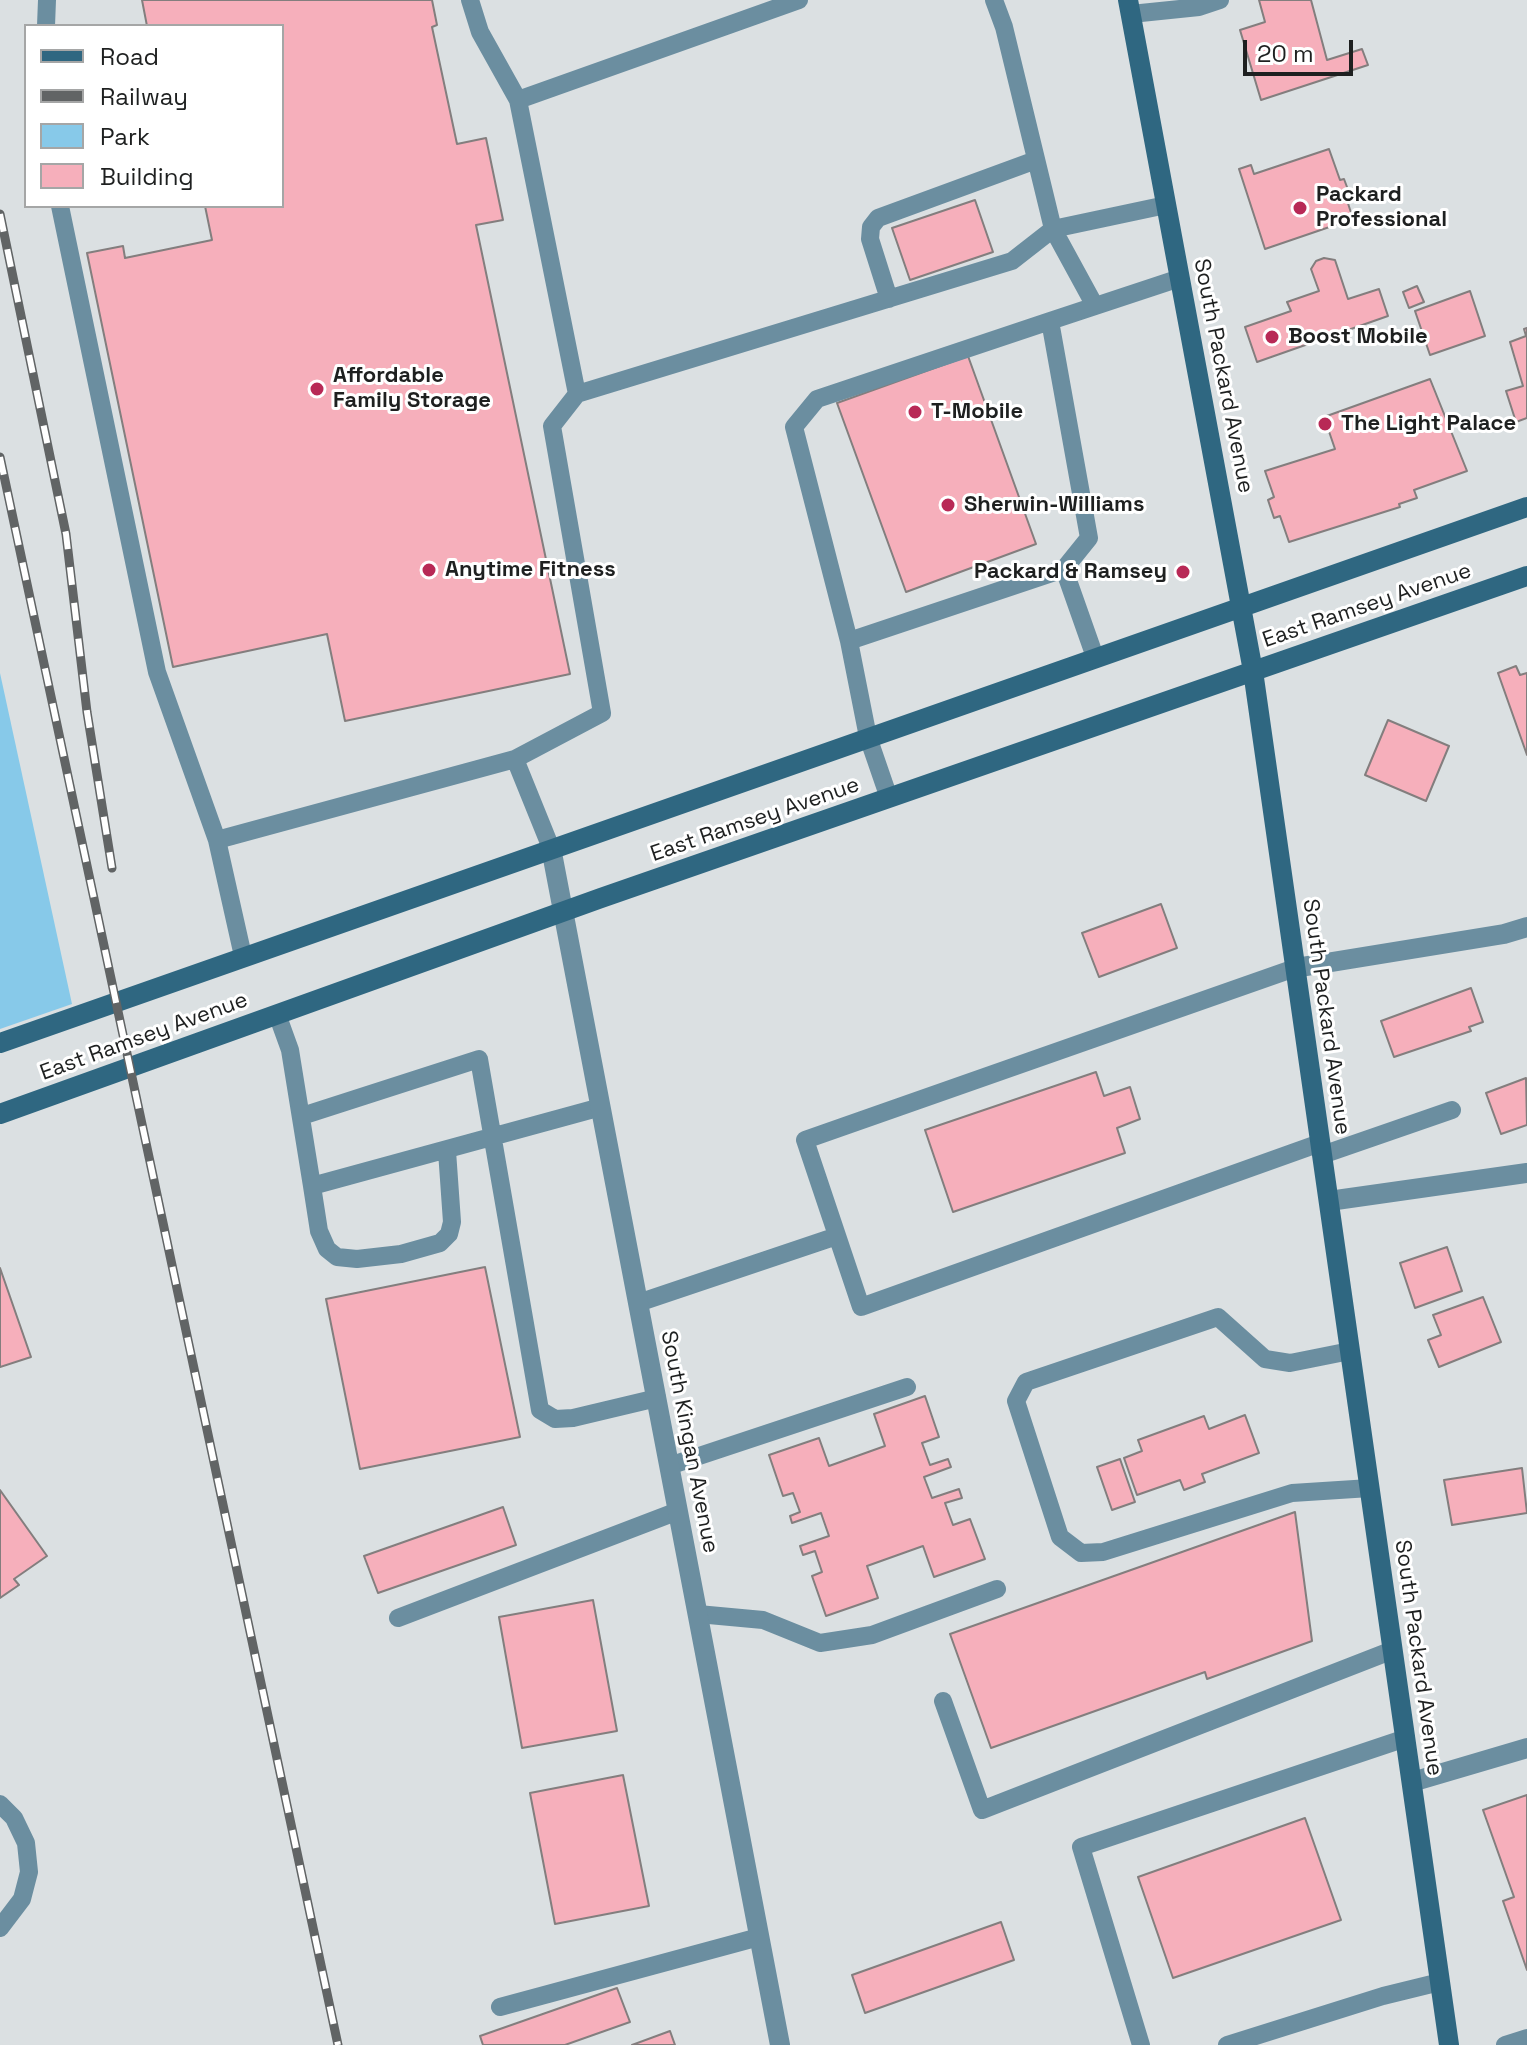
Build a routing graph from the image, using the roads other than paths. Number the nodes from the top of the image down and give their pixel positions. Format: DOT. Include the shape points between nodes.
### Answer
graph roads {
  1 [pos="47,0"];
  2 [pos="470,0"];
  3 [pos="799,0"];
  4 [pos="994,0"];
  5 [pos="1220,0"];
  6 [pos="1129,7"];
  7 [pos="46,24"];
  8 [pos="518,100"];
  9 [pos="1036,160"];
  10 [pos="1166,205"];
  11 [pos="60,208"];
  12 [pos="1053,229"];
  13 [pos="1180,278"];
  14 [pos="889,299"];
  15 [pos="1095,306"];
  16 [pos="1050,321"];
  17 [pos="577,394"];
  18 [pos="1527,507"];
  19 [pos="1064,569"];
  20 [pos="1527,576"];
  21 [pos="1242,605"];
  22 [pos="849,641"];
  23 [pos="1095,657"];
  24 [pos="1253,671"];
  25 [pos="868,737"];
  26 [pos="515,759"];
  27 [pos="889,798"];
  28 [pos="217,840"];
  29 [pos="551,848"];
  30 [pos="564,912"];
  31 [pos="1527,927"];
  32 [pos="243,956"];
  33 [pos="1295,968"];
  34 [pos="277,1014"];
  35 [pos="0,1043"];
  36 [pos="601,1107"];
  37 [pos="1452,1110"];
  38 [pos="0,1114"];
  39 [pos="302,1116"];
  40 [pos="490,1135"];
  41 [pos="1321,1149"];
  42 [pos="447,1151"];
  43 [pos="1527,1173"];
  44 [pos="312,1186"];
  45 [pos="1329,1201"];
  46 [pos="837,1236"];
  47 [pos="638,1303"];
  48 [pos="1350,1351"];
  49 [pos="907,1387"];
  50 [pos="657,1398"];
  51 [pos="669,1466"];
  52 [pos="1370,1488"];
  53 [pos="678,1511"];
  54 [pos="997,1589"];
  55 [pos="698,1614"];
  56 [pos="398,1618"];
  57 [pos="1393,1650"];
  58 [pos="943,1701"];
  59 [pos="1406,1738"];
  60 [pos="1527,1748"];
  61 [pos="1412,1782"];
  62 [pos="0,1804"];
  63 [pos="0,1928"];
  64 [pos="759,1937"];
  65 [pos="1440,1982"];
  66 [pos="500,2007"];
  67 [pos="1527,2038"];
  68 [pos="780,2045"];
  69 [pos="1141,2045"];
  70 [pos="1227,2045"];
  71 [pos="1449,2045"];
  72 [pos="1505,2045"];
  1 -- 7 [label="lane"];
  2 -- 8 [label="lane" via="480,32"];
  3 -- 8 [label="lane"];
  4 -- 9 [label="lane"];
  5 -- 6 [label="lane" via="1199,7"];
  6 -- 10 [label="street, South Packard Avenue"];
  8 -- 17 [label="lane"];
  9 -- 12 [label="lane"];
  9 -- 14 [label="lane" via="878,218 870,239"];
  10 -- 12 [label="lane"];
  10 -- 13 [label="street, South Packard Avenue"];
  11 -- 28 [label="lane" via="157,672"];
  12 -- 14 [label="lane" via="1012,261"];
  12 -- 15 [label="lane"];
  13 -- 15 [label="lane"];
  13 -- 21 [label="street, South Packard Avenue"];
  14 -- 17 [label="lane"];
  15 -- 16 [label="lane"];
  16 -- 19 [label="lane" via="1089,538"];
  16 -- 22 [label="lane" via="817,399 794,427"];
  17 -- 26 [label="lane" via="552,426 602,713"];
  18 -- 21 [label="street, East Ramsey Avenue"];
  19 -- 22 [label="lane"];
  19 -- 23 [label="lane"];
  20 -- 24 [label="street, East Ramsey Avenue"];
  21 -- 23 [label="street, East Ramsey Avenue"];
  21 -- 24 [label="street, South Packard Avenue"];
  22 -- 25 [label="lane"];
  23 -- 25 [label="street, East Ramsey Avenue"];
  24 -- 27 [label="street, East Ramsey Avenue"];
  24 -- 33 [label="street, South Packard Avenue"];
  25 -- 27 [label="lane"];
  25 -- 29 [label="street, East Ramsey Avenue"];
  26 -- 28 [label="lane"];
  26 -- 29 [label="lane"];
  27 -- 30 [label="street, East Ramsey Avenue"];
  28 -- 32 [label="lane"];
  29 -- 30 [label="street, South Kingan Avenue"];
  29 -- 32 [label="street, East Ramsey Avenue"];
  30 -- 34 [label="street, East Ramsey Avenue"];
  30 -- 36 [label="street, South Kingan Avenue"];
  31 -- 33 [label="street"];
  32 -- 35 [label="street, East Ramsey Avenue"];
  33 -- 41 [label="street, South Packard Avenue"];
  33 -- 46 [label="lane" via="805,1140"];
  34 -- 38 [label="street, East Ramsey Avenue"];
  34 -- 39 [label="lane" via="290,1050"];
  36 -- 40 [label="lane"];
  36 -- 47 [label="street, South Kingan Avenue"];
  37 -- 41 [label="lane"];
  39 -- 40 [label="lane" via="479,1059"];
  39 -- 44 [label="lane"];
  40 -- 42 [label="lane"];
  40 -- 50 [label="lane" via="540,1410 555,1419 573,1418"];
  41 -- 45 [label="street, South Packard Avenue"];
  41 -- 46 [label="lane" via="861,1307"];
  42 -- 44 [label="lane"];
  42 -- 44 [label="lane" via="449,1234 440,1243 401,1254 337,1257 319,1231"];
  43 -- 45 [label="street"];
  45 -- 48 [label="street, South Packard Avenue"];
  46 -- 47 [label="lane"];
  47 -- 50 [label="street, South Kingan Avenue"];
  48 -- 52 [label="street, South Packard Avenue"];
  48 -- 52 [label="lane" via="1290,1363 1265,1359 1218,1317 1026,1382 1016,1401 1060,1537 1081,1553 1103,1552 1292,1493"];
  49 -- 51 [label="lane"];
  50 -- 51 [label="street, South Kingan Avenue"];
  51 -- 53 [label="street, South Kingan Avenue"];
  52 -- 57 [label="street, South Packard Avenue"];
  53 -- 55 [label="street, South Kingan Avenue"];
  53 -- 56 [label="lane"];
  54 -- 55 [label="lane" via="872,1635 820,1643 763,1620"];
  55 -- 64 [label="street, South Kingan Avenue"];
  57 -- 58 [label="lane" via="982,1810"];
  57 -- 59 [label="street, South Packard Avenue"];
  59 -- 61 [label="street, South Packard Avenue"];
  59 -- 69 [label="lane" via="1081,1847"];
  60 -- 61 [label="street"];
  61 -- 65 [label="street, South Packard Avenue"];
  62 -- 63 [label="lane" via="26,1843 29,1872 22,1899"];
  64 -- 66 [label="lane"];
  64 -- 68 [label="street, South Kingan Avenue"];
  65 -- 70 [label="lane"];
  65 -- 71 [label="street, South Packard Avenue"];
  67 -- 72 [label="lane"];
}
